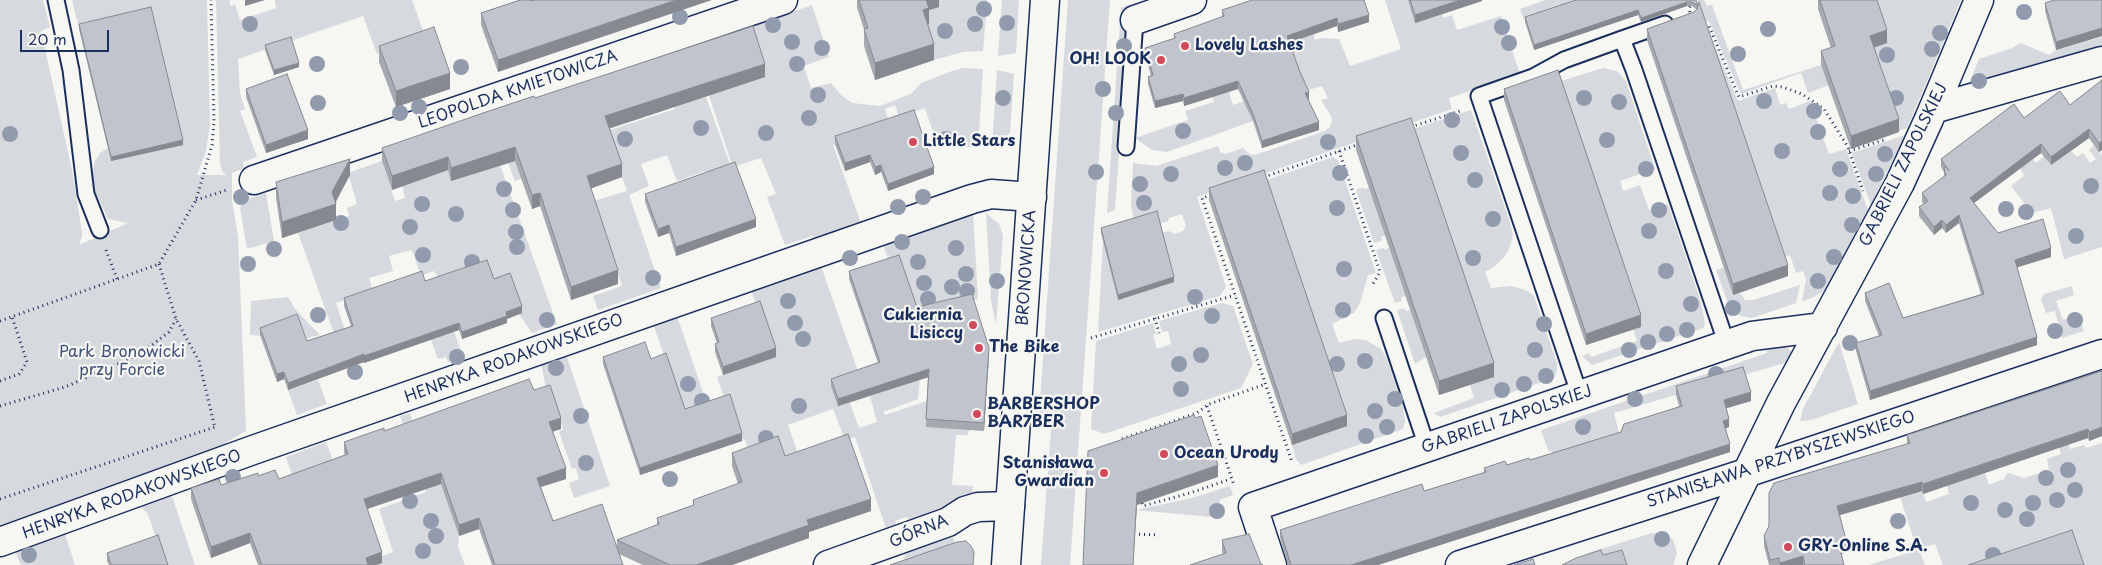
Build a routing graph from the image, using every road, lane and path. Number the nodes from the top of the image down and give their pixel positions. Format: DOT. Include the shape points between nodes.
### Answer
graph roads {
  1 [pos="56,0"];
  2 [pos="211,0"];
  3 [pos="783,0"];
  4 [pos="1045,0"];
  5 [pos="1192,0"];
  6 [pos="1693,0"];
  7 [pos="1979,0"];
  8 [pos="1135,20"];
  9 [pos="1687,20"];
  10 [pos="1702,28"];
  11 [pos="1622,39"];
  12 [pos="2102,61"];
  13 [pos="1482,104"];
  14 [pos="1933,109"];
  15 [pos="1402,130"];
  16 [pos="1894,136"];
  17 [pos="1366,142"];
  18 [pos="1126,147"];
  19 [pos="1339,151"];
  20 [pos="1849,151"];
  21 [pos="1257,179"];
  22 [pos="254,180"];
  23 [pos="226,190"];
  24 [pos="1220,192"];
  25 [pos="1865,195"];
  26 [pos="1032,197"];
  27 [pos="196,200"];
  28 [pos="100,230"];
  29 [pos="159,264"];
  30 [pos="117,279"];
  31 [pos="1373,284"];
  32 [pos="1235,295"];
  33 [pos="12,317"];
  34 [pos="1155,318"];
  35 [pos="1384,318"];
  36 [pos="176,319"];
  37 [pos="0,321"];
  38 [pos="1823,327"];
  39 [pos="1159,333"];
  40 [pos="1091,338"];
  41 [pos="1727,345"];
  42 [pos="2102,354"];
  43 [pos="0,381"];
  44 [pos="1266,384"];
  45 [pos="1580,396"];
  46 [pos="0,406"];
  47 [pos="1206,406"];
  48 [pos="215,428"];
  49 [pos="1119,441"];
  50 [pos="1427,447"];
  51 [pos="228,461"];
  52 [pos="1295,466"];
  53 [pos="1749,472"];
  54 [pos="1232,479"];
  55 [pos="1234,488"];
  56 [pos="0,499"];
  57 [pos="1142,503"];
  58 [pos="1010,506"];
  59 [pos="1134,534"];
  60 [pos="1159,535"];
  61 [pos="0,542"];
  62 [pos="828,565"];
  63 [pos="1006,565"];
  64 [pos="1272,565"];
  65 [pos="1460,565"];
  66 [pos="1702,565"];
  1 -- 28 [label="lane" via="71,70 86,194"];
  2 -- 27 [label="path" via="214,122 212,145"];
  3 -- 22 [label="street, LEOPOLDA KMIETOWICZA"];
  4 -- 26 [label="street, BRONOWICKA"];
  5 -- 8 [label="street"];
  6 -- 9 [label="path"];
  7 -- 14 [label="street, GABRIELI ZAPOLSKIEJ"];
  8 -- 18 [label="lane"];
  9 -- 11 [label="lane"];
  10 -- 20 [label="path" via="1709,26 1740,97 1773,86 1802,94 1824,109"];
  11 -- 13 [label="lane" via="1479,96"];
  11 -- 41 [label="lane"];
  12 -- 14 [label="street"];
  13 -- 15 [label="path"];
  13 -- 45 [label="lane"];
  14 -- 38 [label="street, GABRIELI ZAPOLSKIEJ" via="1900,183"];
  16 -- 20 [label="path"];
  17 -- 19 [label="path"];
  19 -- 21 [label="path"];
  19 -- 31 [label="path" via="1380,272"];
  20 -- 25 [label="path"];
  23 -- 27 [label="path"];
  24 -- 32 [label="path" via="1202,198"];
  26 -- 51 [label="street, HENRYKA RODAKOWSKIEGO" via="1011,194 980,196"];
  26 -- 58 [label="street, BRONOWICKA"];
  27 -- 29 [label="path"];
  28 -- 30 [label="path"];
  29 -- 30 [label="path"];
  29 -- 36 [label="path"];
  30 -- 33 [label="path"];
  32 -- 34 [label="path"];
  32 -- 44 [label="path"];
  33 -- 37 [label="path"];
  33 -- 43 [label="path" via="27,362 19,374"];
  34 -- 39 [label="path"];
  34 -- 40 [label="path"];
  35 -- 50 [label="lane"];
  36 -- 46 [label="path" via="169,332 127,360 65,387"];
  36 -- 48 [label="path" via="199,361"];
  38 -- 41 [label="street, GABRIELI ZAPOLSKIEJ" via="1752,336"];
  38 -- 53 [label="street, GABRIELI ZAPOLSKIEJ" via="1781,403"];
  41 -- 45 [label="street, GABRIELI ZAPOLSKIEJ"];
  42 -- 53 [label="street, STANISŁAWA PRZYBYSZEWSKIEGO"];
  44 -- 47 [label="path"];
  44 -- 52 [label="path"];
  45 -- 50 [label="street, GABRIELI ZAPOLSKIEJ"];
  47 -- 49 [label="path" via="1197,413"];
  47 -- 54 [label="path"];
  48 -- 51 [label="path"];
  48 -- 56 [label="path"];
  50 -- 64 [label="street, GABRIELI ZAPOLSKIEJ" via="1253,507"];
  51 -- 61 [label="street, HENRYKA RODAKOWSKIEGO"];
  53 -- 65 [label="street, STANISŁAWA PRZYBYSZEWSKIEGO"];
  53 -- 66 [label="street, GABRIELI ZAPOLSKIEJ"];
  54 -- 55 [label="path"];
  54 -- 57 [label="path" via="1144,506"];
  58 -- 62 [label="street, GÓRNA" via="971,509 948,522"];
  58 -- 63 [label="street, BRONOWICKA"];
  59 -- 60 [label="path"];
}
